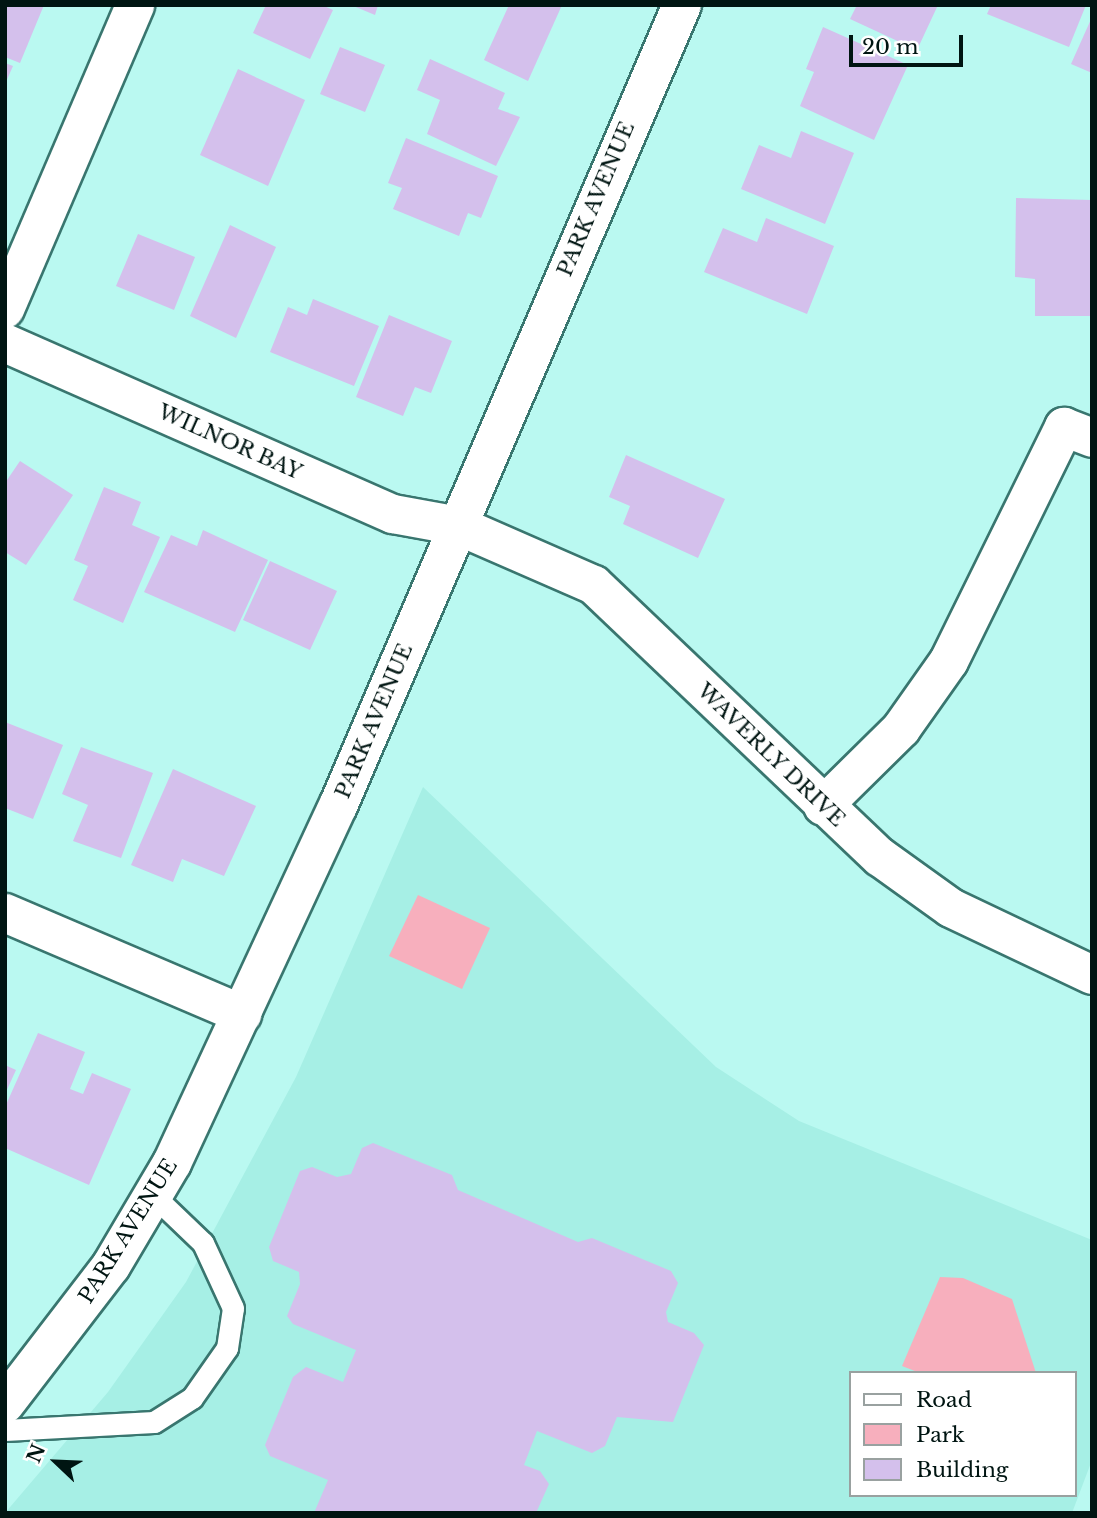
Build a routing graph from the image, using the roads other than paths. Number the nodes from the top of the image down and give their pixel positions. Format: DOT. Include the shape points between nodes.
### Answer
graph roads {
  1 [pos="135,5"];
  2 [pos="682,5"];
  3 [pos="5,309"];
  4 [pos="5,343"];
  5 [pos="1092,438"];
  6 [pos="458,526"];
  7 [pos="823,806"];
  8 [pos="5,913"];
  9 [pos="1092,975"];
  10 [pos="242,1014"];
  11 [pos="153,1195"];
  12 [pos="5,1404"];
  13 [pos="5,1430"];
  1 -- 3 [label="street"];
  2 -- 6 [label="street, PARK AVENUE"];
  4 -- 6 [label="street, WILNOR BAY" via="393,514"];
  5 -- 7 [label="street" via="1064,427 949,662 901,729"];
  6 -- 7 [label="street, WAVERLY DRIVE" via="594,585"];
  6 -- 10 [label="street, PARK AVENUE"];
  7 -- 9 [label="street, WAVERLY DRIVE" via="880,858 951,908"];
  8 -- 10 [label="street"];
  10 -- 11 [label="street, PARK AVENUE"];
  11 -- 12 [label="street, PARK AVENUE" via="111,1266"];
  11 -- 13 [label="lane" via="203,1243 233,1308 227,1348 192,1398 154,1422"];
}
